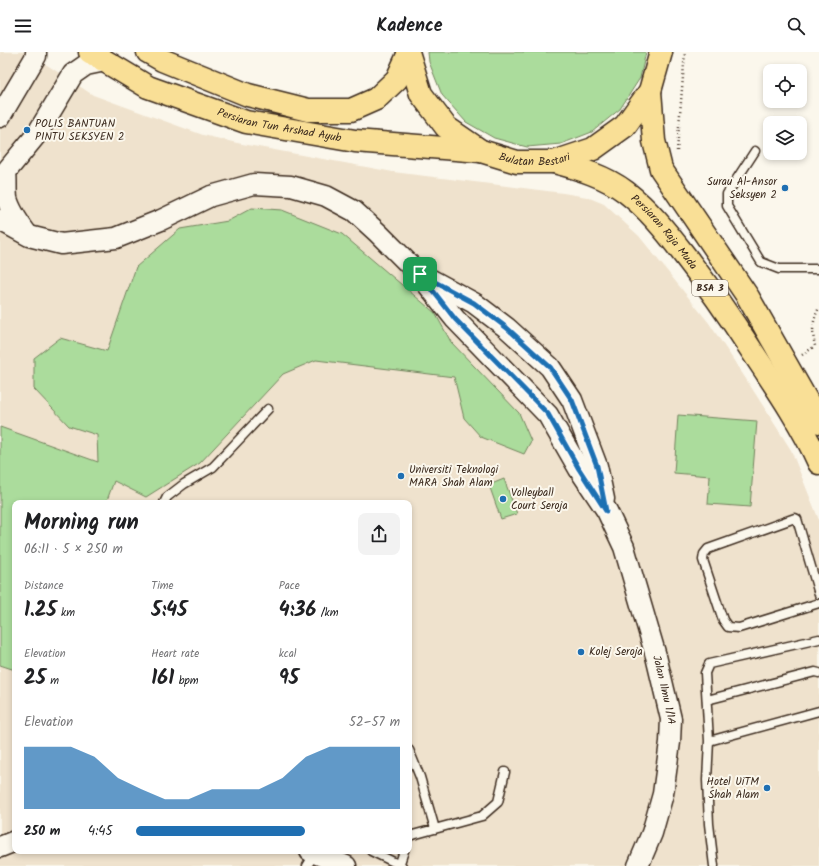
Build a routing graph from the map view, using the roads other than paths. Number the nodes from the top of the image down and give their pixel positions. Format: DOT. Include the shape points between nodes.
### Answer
graph roads {
  1 [pos="36,52"];
  2 [pos="148,52"];
  3 [pos="661,52"];
  4 [pos="408,53"];
  5 [pos="98,57"];
  6 [pos="650,91"];
  7 [pos="0,117"];
  8 [pos="755,150"];
  9 [pos="481,151"];
  10 [pos="554,162"];
  11 [pos="3,175"];
  12 [pos="0,220"];
  13 [pos="29,236"];
  14 [pos="819,269"];
  15 [pos="420,274"];
  16 [pos="268,409"];
  17 [pos="819,422"];
  18 [pos="819,462"];
  19 [pos="166,500"];
  20 [pos="606,511"];
  21 [pos="819,594"];
  22 [pos="819,603"];
  23 [pos="819,639"];
  24 [pos="819,673"];
  25 [pos="707,700"];
  26 [pos="819,711"];
  27 [pos="709,741"];
  28 [pos="412,757"];
  29 [pos="504,772"];
  30 [pos="435,829"];
  31 [pos="412,836"];
  32 [pos="12,842"];
  33 [pos="0,847"];
  34 [pos="377,854"];
  35 [pos="403,854"];
  36 [pos="311,857"];
  37 [pos="636,862"];
  38 [pos="346,866"];
  39 [pos="400,866"];
  40 [pos="714,866"];
  1 -- 7 [label="street"];
  2 -- 4 [label="main road, Persiaran Tun Arshad Ayub" via="248,95 308,110 350,110 376,98 397,79"];
  3 -- 6 [label="main road, Bulatan Bestari"];
  4 -- 9 [label="main road, Bulatan Bestari" via="421,94 446,127"];
  5 -- 9 [label="main road, Persiaran Tun Arshad Ayub" via="148,87 246,122 355,141"];
  5 -- 11 [label="street" via="73,74 37,134"];
  6 -- 10 [label="main road, Bulatan Bestari" via="625,126 593,149"];
  6 -- 17 [label="main road, BSA 3" via="654,141 661,169 748,297"];
  8 -- 14 [label="lane" via="727,194 727,206 761,262 779,269"];
  9 -- 10 [label="main road, Bulatan Bestari" via="517,162"];
  10 -- 18 [label="main road, Persiaran Raja Muda / BSA 3" via="587,171 609,181 626,192 657,220 699,273 784,398"];
  11 -- 13 [label="street" via="11,209"];
  12 -- 13 [label="street"];
  13 -- 15 [label="street" via="61,244 116,238 211,196 254,184 291,186 326,196 354,211"];
  15 -- 20 [label="street" via="455,319 548,414"];
  15 -- 20 [label="street" via="474,303 507,328 550,367 572,400 597,466"];
  16 -- 19 [label="lane" via="212,467 184,484"];
  20 -- 37 [label="street, Jalan Ilmu 1/1A" via="624,547 656,656 671,719 663,794 652,833"];
  21 -- 22 [label="lane" via="795,518 708,549 704,554 703,560 723,620 728,627 739,628"];
  23 -- 25 [label="lane" via="709,664 705,673"];
  24 -- 25 [label="lane"];
  25 -- 27 [label="lane"];
  26 -- 27 [label="lane"];
  27 -- 40 [label="lane" via="707,780"];
  28 -- 30 [label="lane"];
  29 -- 30 [label="lane" via="498,802 482,816"];
  30 -- 31 [label="lane"];
  32 -- 33 [label="street"];
  34 -- 39 [label="lane"];
  35 -- 39 [label="lane"];
  36 -- 38 [label="street"];
}
